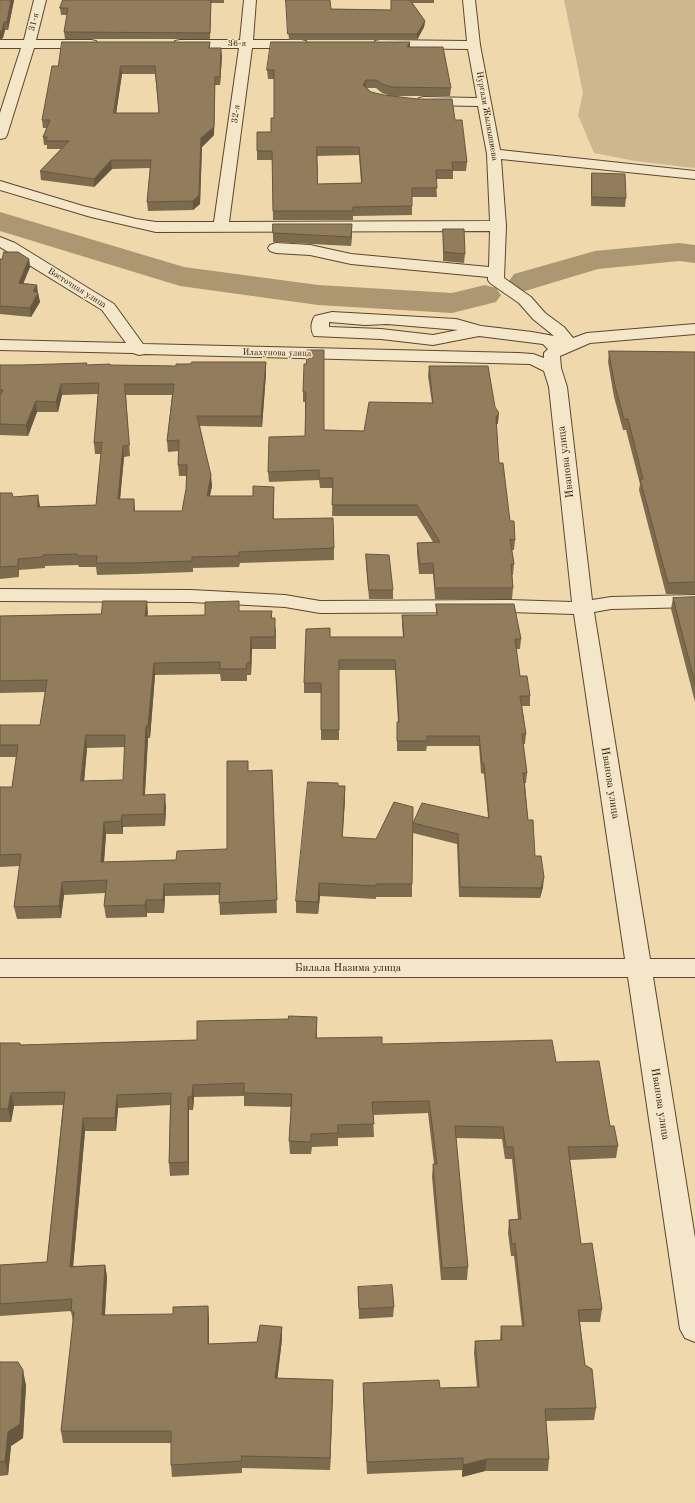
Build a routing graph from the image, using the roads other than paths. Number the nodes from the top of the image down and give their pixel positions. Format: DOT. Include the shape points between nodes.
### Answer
graph roads {
  1 [pos="40,0"];
  2 [pos="250,0"];
  3 [pos="469,0"];
  4 [pos="0,44"];
  5 [pos="29,44"];
  6 [pos="106,44"];
  7 [pos="168,44"];
  8 [pos="246,44"];
  9 [pos="317,44"];
  10 [pos="364,44"];
  11 [pos="474,45"];
  12 [pos="412,101"];
  13 [pos="484,102"];
  14 [pos="0,135"];
  15 [pos="494,154"];
  16 [pos="695,175"];
  17 [pos="0,186"];
  18 [pos="498,226"];
  19 [pos="221,227"];
  20 [pos="0,242"];
  21 [pos="276,248"];
  22 [pos="496,277"];
  23 [pos="695,329"];
  24 [pos="479,331"];
  25 [pos="0,345"];
  26 [pos="139,350"];
  27 [pos="560,354"];
  28 [pos="0,595"];
  29 [pos="695,601"];
  30 [pos="583,608"];
  31 [pos="0,968"];
  32 [pos="639,968"];
  33 [pos="695,968"];
  34 [pos="695,1329"];
  1 -- 5 [label="street, 31-я"];
  2 -- 8 [label="street, 32-я"];
  3 -- 11 [label="street, Нургали Жылкышиева"];
  4 -- 5 [label="street"];
  5 -- 6 [label="street"];
  5 -- 14 [label="street, 31-я"];
  7 -- 8 [label="street, 36-я"];
  8 -- 9 [label="street, 36-я"];
  8 -- 19 [label="street, 32-я"];
  10 -- 11 [label="street"];
  11 -- 13 [label="street, Нургали Жылкышиева"];
  12 -- 13 [label="street"];
  13 -- 15 [label="street, Нургали Жылкышиева"];
  15 -- 16 [label="street"];
  15 -- 18 [label="street, Нургали Жылкышиева"];
  17 -- 19 [label="street" via="118,221 156,227"];
  18 -- 19 [label="street"];
  18 -- 22 [label="street, Нургали Жылкышиева"];
  20 -- 26 [label="street, Восточная улица" via="108,307"];
  21 -- 22 [label="street" via="310,250 351,259 471,269"];
  22 -- 27 [label="street, Иванова улица" via="558,331"];
  23 -- 27 [label="street" via="587,338"];
  24 -- 24 [label="street" via="456,324 426,321 332,317 321,319 320,332 381,334 433,340"];
  24 -- 27 [label="street" via="548,340"];
  25 -- 26 [label="street, Илахунова улица"];
  26 -- 27 [label="street, Илахунова улица" via="533,359"];
  27 -- 30 [label="street, Иванова улица" via="558,387"];
  28 -- 30 [label="street" via="191,596 285,601 320,606"];
  29 -- 30 [label="street" via="611,603"];
  30 -- 32 [label="street, Иванова улица"];
  31 -- 32 [label="street, Билала Назима улица"];
  32 -- 33 [label="street, Билала Назима улица"];
  32 -- 34 [label="street, Иванова улица"];
}
